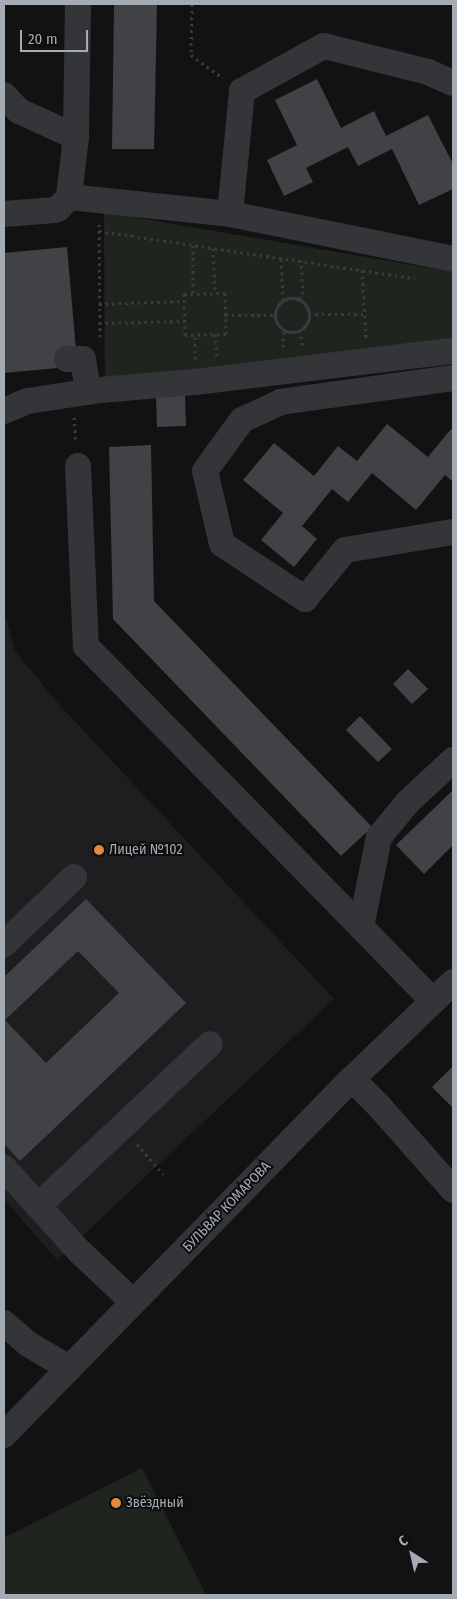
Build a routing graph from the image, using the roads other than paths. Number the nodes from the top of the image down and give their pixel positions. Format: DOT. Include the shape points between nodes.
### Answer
graph roads {
  1 [pos="78,4"];
  2 [pos="453,83"];
  3 [pos="4,95"];
  4 [pos="76,137"];
  5 [pos="69,196"];
  6 [pos="4,214"];
  7 [pos="230,214"];
  8 [pos="453,259"];
  9 [pos="453,350"];
  10 [pos="67,359"];
  11 [pos="453,378"];
  12 [pos="80,394"];
  13 [pos="4,411"];
  14 [pos="78,466"];
  15 [pos="453,532"];
  16 [pos="453,760"];
  17 [pos="74,876"];
  18 [pos="361,927"];
  19 [pos="4,944"];
  20 [pos="453,982"];
  21 [pos="433,1001"];
  22 [pos="210,1044"];
  23 [pos="352,1079"];
  24 [pos="4,1168"];
  25 [pos="453,1190"];
  26 [pos="38,1206"];
  27 [pos="133,1302"];
  28 [pos="4,1323"];
  29 [pos="69,1368"];
  30 [pos="4,1435"];
  1 -- 4 [label="street"];
  2 -- 7 [label="street" via="428,72 324,46 242,91"];
  3 -- 4 [label="street" via="19,111"];
  4 -- 5 [label="street"];
  5 -- 6 [label="street" via="55,210"];
  5 -- 7 [label="street"];
  7 -- 8 [label="street"];
  9 -- 12 [label="street"];
  10 -- 12 [label="street" via="83,359"];
  11 -- 15 [label="street" via="281,402 242,420 206,471 222,544 306,599 345,550"];
  12 -- 13 [label="street" via="28,402"];
  14 -- 18 [label="street" via="86,646"];
  16 -- 18 [label="street" via="408,802 378,837"];
  17 -- 19 [label="street"];
  18 -- 21 [label="street"];
  20 -- 21 [label="street, БУЛЬВАР КОМАРОВА"];
  21 -- 23 [label="street, БУЛЬВАР КОМАРОВА"];
  22 -- 26 [label="street"];
  23 -- 25 [label="street"];
  23 -- 27 [label="street, БУЛЬВАР КОМАРОВА"];
  24 -- 26 [label="street"];
  26 -- 27 [label="street" via="80,1252"];
  27 -- 29 [label="street, БУЛЬВАР КОМАРОВА"];
  28 -- 29 [label="street" via="28,1344"];
  29 -- 30 [label="street, БУЛЬВАР КОМАРОВА"];
}
